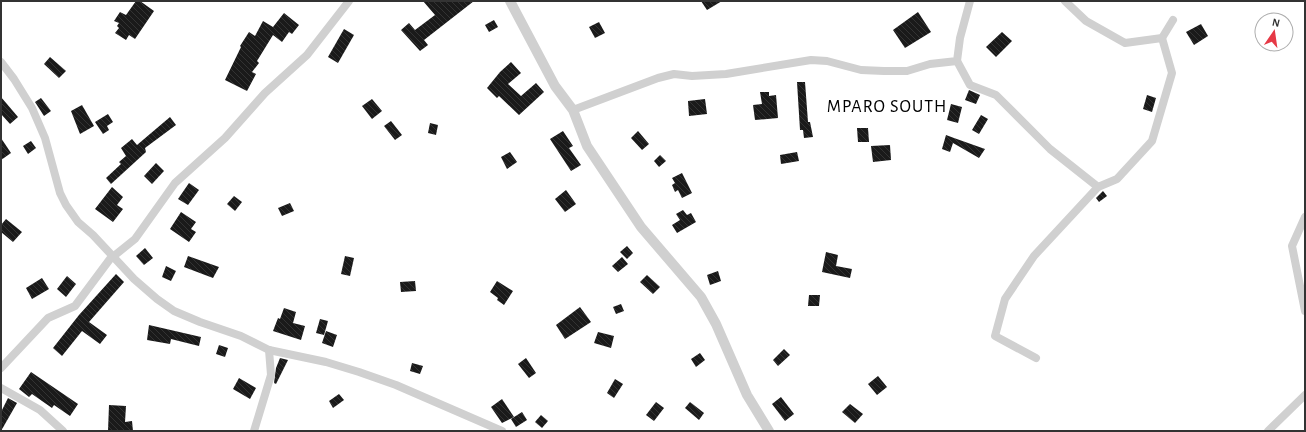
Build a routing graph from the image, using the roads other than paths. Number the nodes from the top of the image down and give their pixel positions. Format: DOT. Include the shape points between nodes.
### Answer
graph roads {
  1 [pos="349,1"];
  2 [pos="510,1"];
  3 [pos="970,1"];
  4 [pos="1065,1"];
  5 [pos="1173,20"];
  6 [pos="1162,38"];
  7 [pos="957,61"];
  8 [pos="1,62"];
  9 [pos="573,110"];
  10 [pos="1098,187"];
  11 [pos="1305,218"];
  12 [pos="114,257"];
  13 [pos="1305,311"];
  14 [pos="269,350"];
  15 [pos="1036,358"];
  16 [pos="1,368"];
  17 [pos="1,388"];
  18 [pos="1305,395"];
  19 [pos="63,431"];
  20 [pos="254,431"];
  21 [pos="502,431"];
  22 [pos="769,431"];
  23 [pos="1268,431"];
  1 -- 12 [label="street" via="307,55 265,93 224,138 175,184 135,239"];
  2 -- 9 [label="street" via="555,86"];
  3 -- 7 [label="street"];
  4 -- 6 [label="street" via="1086,21 1125,43"];
  5 -- 6 [label="street"];
  6 -- 10 [label="street" via="1172,73 1152,141 1117,179"];
  7 -- 9 [label="street" via="930,64 906,71 884,71 861,70 827,61 811,60 726,74 674,74"];
  7 -- 10 [label="street" via="970,85 996,95 1050,149"];
  8 -- 12 [label="street" via="32,108 45,138 60,193 66,205 78,222"];
  9 -- 22 [label="street" via="587,146 641,227 701,297 716,324 747,395"];
  10 -- 15 [label="street" via="1034,256 1005,299 996,336"];
  11 -- 13 [label="street" via="1292,246"];
  12 -- 14 [label="street" via="134,279 174,311 241,336"];
  12 -- 16 [label="street" via="75,306 48,318"];
  14 -- 20 [label="street" via="271,375"];
  14 -- 21 [label="street" via="359,372 396,385"];
  17 -- 19 [label="street" via="40,410"];
  18 -- 23 [label="street"];
}
